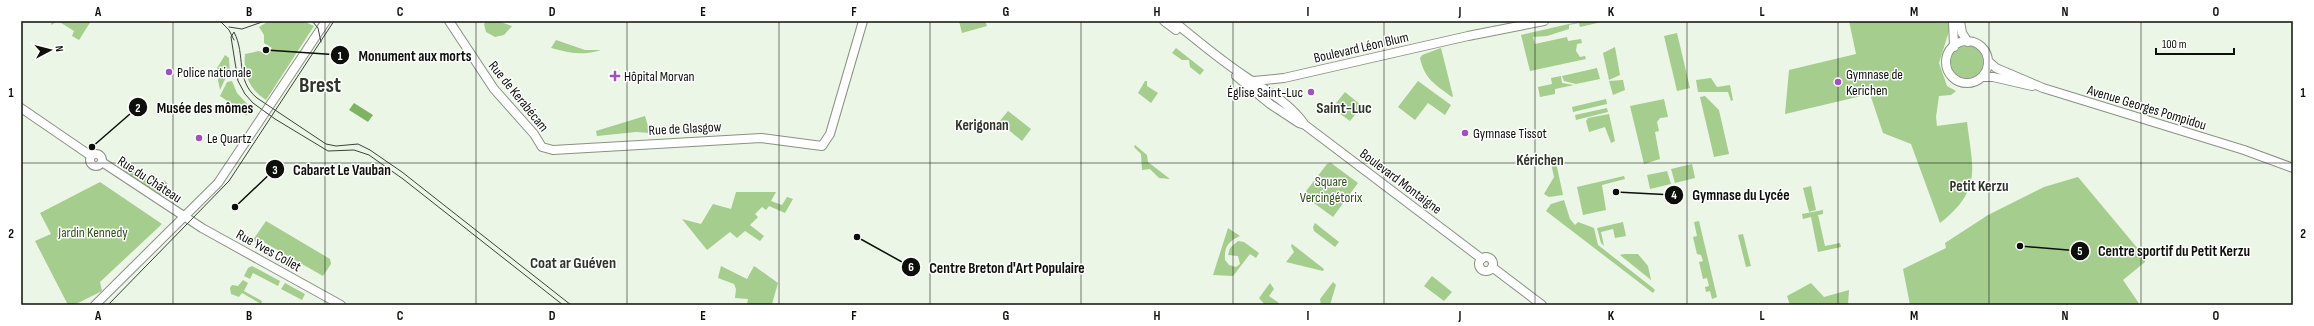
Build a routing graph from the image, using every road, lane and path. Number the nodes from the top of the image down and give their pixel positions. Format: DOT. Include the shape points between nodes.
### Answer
graph roads {
  1 [pos="326,21"];
  2 [pos="449,21"];
  3 [pos="857,21"];
  4 [pos="863,21"];
  5 [pos="1164,21"];
  6 [pos="1173,21"];
  7 [pos="1544,21"];
  8 [pos="1953,21"];
  9 [pos="1960,21"];
  10 [pos="1968,42"];
  11 [pos="1954,46"];
  12 [pos="1988,61"];
  13 [pos="1982,77"];
  14 [pos="1284,78"];
  15 [pos="1252,84"];
  16 [pos="2044,88"];
  17 [pos="1268,91"];
  18 [pos="21,108"];
  19 [pos="1305,125"];
  20 [pos="827,141"];
  21 [pos="542,147"];
  22 [pos="2244,150"];
  23 [pos="2293,162"];
  24 [pos="2293,168"];
  25 [pos="185,216"];
  26 [pos="95,305"];
  27 [pos="341,305"];
  28 [pos="1542,305"];
  1 -- 25 [label="main road" via="224,174 211,191"];
  2 -- 21 [label="main road, Rue de Kerabécam" via="494,89 534,134"];
  3 -- 20 [label="main road" via="826,131"];
  4 -- 20 [label="main road"];
  5 -- 15 [label="main road, Boulevard Montaigne"];
  6 -- 15 [label="main road, Boulevard Montaigne"];
  7 -- 14 [label="main road, Boulevard Léon Blum"];
  8 -- 11 [label="main road"];
  9 -- 10 [label="main road" via="1962,33"];
  10 -- 11 [label="main road"];
  10 -- 12 [label="main road" via="1982,47"];
  11 -- 13 [label="main road" via="1947,61 1952,76 1961,82 1969,83"];
  12 -- 13 [label="main road" via="1987,70"];
  12 -- 16 [label="main road, Avenue Georges Pompidou" via="1996,68"];
  13 -- 16 [label="main road, Avenue Georges Pompidou"];
  14 -- 15 [label="main road, Boulevard Léon Blum"];
  14 -- 17 [label="main road"];
  15 -- 17 [label="main road" via="1261,93"];
  15 -- 19 [label="main road, Boulevard Montaigne" via="1274,106"];
  16 -- 22 [label="main road, Avenue Georges Pompidou"];
  17 -- 19 [label="main road, Boulevard Montaigne" via="1299,116"];
  18 -- 25 [label="main road, Rue du Château" via="91,156 90,162 94,165 102,162"];
  19 -- 28 [label="main road, Boulevard Montaigne" via="1482,259 1491,259 1492,267"];
  20 -- 21 [label="main road, Rue de Glasgow" via="822,146 761,138 553,150"];
  22 -- 23 [label="main road, Avenue Georges Pompidou"];
  22 -- 24 [label="main road, Avenue Georges Pompidou"];
  25 -- 26 [label="main road"];
  25 -- 27 [label="main road, Rue Yves Collet"];
}
